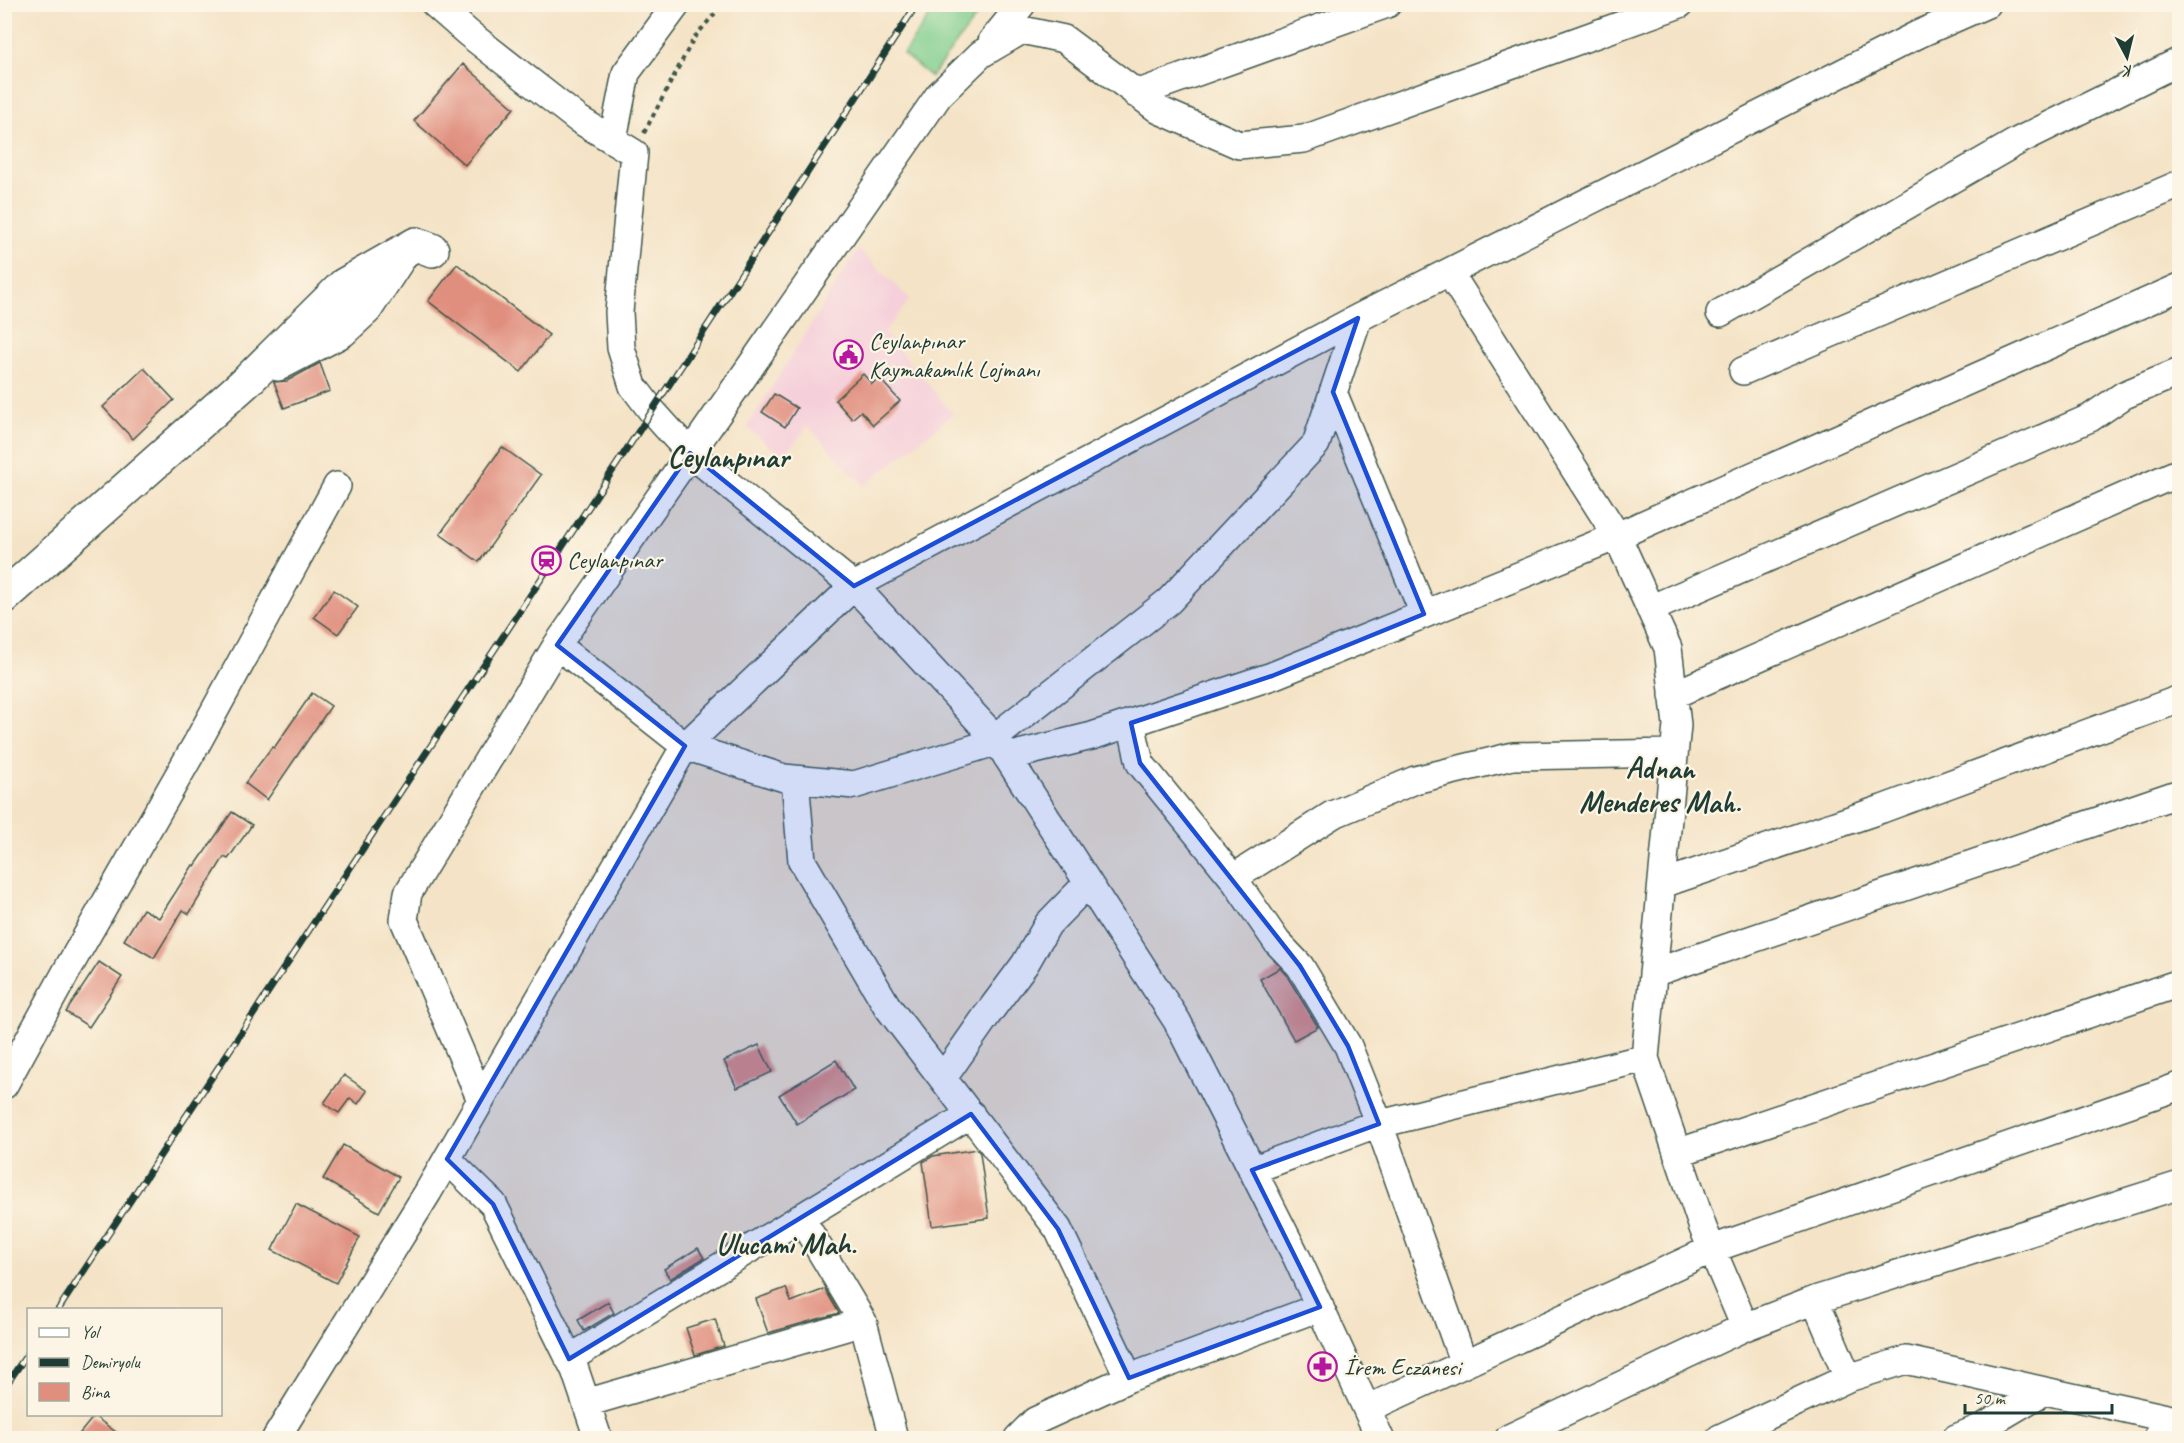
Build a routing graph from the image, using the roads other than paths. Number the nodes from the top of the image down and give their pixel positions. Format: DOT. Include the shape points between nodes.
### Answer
graph roads {
  1 [pos="435,4"];
  2 [pos="678,4"];
  3 [pos="1022,4"];
  4 [pos="1387,4"];
  5 [pos="1680,4"];
  6 [pos="1987,4"];
  7 [pos="1322,15"];
  8 [pos="981,54"];
  9 [pos="2180,61"];
  10 [pos="1136,94"];
  11 [pos="623,146"];
  12 [pos="2180,184"];
  13 [pos="418,250"];
  14 [pos="1449,272"];
  15 [pos="2180,287"];
  16 [pos="1720,313"];
  17 [pos="1358,318"];
  18 [pos="1743,371"];
  19 [pos="2180,372"];
  20 [pos="1333,392"];
  21 [pos="690,453"];
  22 [pos="2180,472"];
  23 [pos="338,486"];
  24 [pos="1617,536"];
  25 [pos="854,586"];
  26 [pos="4,597"];
  27 [pos="1650,609"];
  28 [pos="1424,614"];
  29 [pos="558,645"];
  30 [pos="1673,695"];
  31 [pos="2180,699"];
  32 [pos="1131,723"];
  33 [pos="686,746"];
  34 [pos="1001,748"];
  35 [pos="1674,753"];
  36 [pos="795,779"];
  37 [pos="2180,793"];
  38 [pos="1233,878"];
  39 [pos="1088,883"];
  40 [pos="1662,884"];
  41 [pos="1653,973"];
  42 [pos="2180,983"];
  43 [pos="1645,1058"];
  44 [pos="943,1078"];
  45 [pos="4,1084"];
  46 [pos="2180,1086"];
  47 [pos="481,1100"];
  48 [pos="971,1114"];
  49 [pos="1379,1124"];
  50 [pos="1677,1153"];
  51 [pos="447,1159"];
  52 [pos="1252,1170"];
  53 [pos="2180,1185"];
  54 [pos="801,1218"];
  55 [pos="1712,1249"];
  56 [pos="1815,1300"];
  57 [pos="1320,1307"];
  58 [pos="863,1322"];
  59 [pos="1745,1327"];
  60 [pos="569,1359"];
  61 [pos="1464,1364"];
  62 [pos="1129,1378"];
  63 [pos="1848,1378"];
  64 [pos="2044,1391"];
  65 [pos="586,1403"];
  66 [pos="1367,1409"];
  67 [pos="2180,1421"];
  68 [pos="2180,1427"];
  69 [pos="276,1438"];
  70 [pos="598,1438"];
  71 [pos="894,1438"];
  72 [pos="1018,1438"];
  73 [pos="1380,1438"];
  74 [pos="1509,1438"];
  75 [pos="1720,1438"];
  76 [pos="1956,1438"];
  77 [pos="2157,1438"];
  1 -- 11 [label="street" via="578,119"];
  2 -- 11 [label="street" via="626,73"];
  3 -- 8 [label="street"];
  4 -- 7 [label="street"];
  5 -- 10 [label="street" via="1304,139 1239,145 1159,110"];
  6 -- 14 [label="street" via="1919,34"];
  7 -- 10 [label="street"];
  8 -- 10 [label="street" via="1022,30 1064,39"];
  8 -- 21 [label="street" via="939,95"];
  9 -- 16 [label="street" via="2018,141"];
  11 -- 21 [label="street" via="621,348 633,386"];
  12 -- 18 [label="street"];
  13 -- 26 [label="main road" via="344,285 247,381"];
  14 -- 17 [label="street"];
  14 -- 24 [label="street"];
  15 -- 24 [label="street"];
  17 -- 20 [label="street"];
  17 -- 25 [label="street"];
  19 -- 27 [label="street" via="2124,395 2090,418"];
  20 -- 28 [label="street"];
  20 -- 34 [label="street" via="1316,444 1169,601"];
  21 -- 25 [label="street"];
  21 -- 29 [label="street"];
  22 -- 30 [label="street"];
  23 -- 45 [label="street"];
  24 -- 27 [label="street"];
  24 -- 28 [label="street"];
  25 -- 33 [label="street"];
  25 -- 34 [label="street"];
  27 -- 30 [label="street" via="1668,648"];
  28 -- 32 [label="street" via="1272,676"];
  29 -- 33 [label="street"];
  29 -- 47 [label="street" via="408,893 404,920"];
  30 -- 35 [label="street" via="1677,725"];
  31 -- 40 [label="street" via="1881,810"];
  32 -- 34 [label="street" via="1092,736"];
  32 -- 38 [label="street" via="1140,763"];
  33 -- 36 [label="street"];
  33 -- 47 [label="street"];
  34 -- 36 [label="street" via="985,745 854,785"];
  34 -- 39 [label="street"];
  35 -- 38 [label="street" via="1513,756 1415,780 1332,815"];
  35 -- 40 [label="street"];
  36 -- 44 [label="street" via="802,861 887,1006"];
  37 -- 41 [label="street"];
  38 -- 49 [label="street" via="1277,942 1300,966 1348,1046"];
  39 -- 44 [label="street" via="1048,924 1025,964"];
  39 -- 52 [label="street" via="1177,1021"];
  40 -- 41 [label="street"];
  41 -- 43 [label="street"];
  42 -- 50 [label="street"];
  43 -- 49 [label="street"];
  43 -- 50 [label="street"];
  44 -- 48 [label="street"];
  46 -- 55 [label="street"];
  47 -- 51 [label="street"];
  48 -- 54 [label="street"];
  48 -- 62 [label="street" via="1058,1229"];
  49 -- 52 [label="street"];
  49 -- 61 [label="street"];
  50 -- 55 [label="street"];
  51 -- 60 [label="street" via="493,1204"];
  51 -- 69 [label="street"];
  52 -- 57 [label="street"];
  53 -- 56 [label="street"];
  54 -- 58 [label="street"];
  54 -- 60 [label="street"];
  55 -- 59 [label="street"];
  55 -- 61 [label="street"];
  56 -- 59 [label="street"];
  56 -- 63 [label="street"];
  57 -- 62 [label="street"];
  57 -- 66 [label="street"];
  58 -- 65 [label="street"];
  58 -- 71 [label="street"];
  59 -- 74 [label="street"];
  60 -- 65 [label="street"];
  61 -- 66 [label="street"];
  62 -- 72 [label="street" via="1035,1421"];
  63 -- 64 [label="street" via="1906,1360"];
  63 -- 75 [label="street"];
  64 -- 67 [label="street"];
  64 -- 76 [label="street" via="1985,1426"];
  65 -- 70 [label="street"];
  66 -- 73 [label="street"];
  68 -- 77 [label="street"];
}
